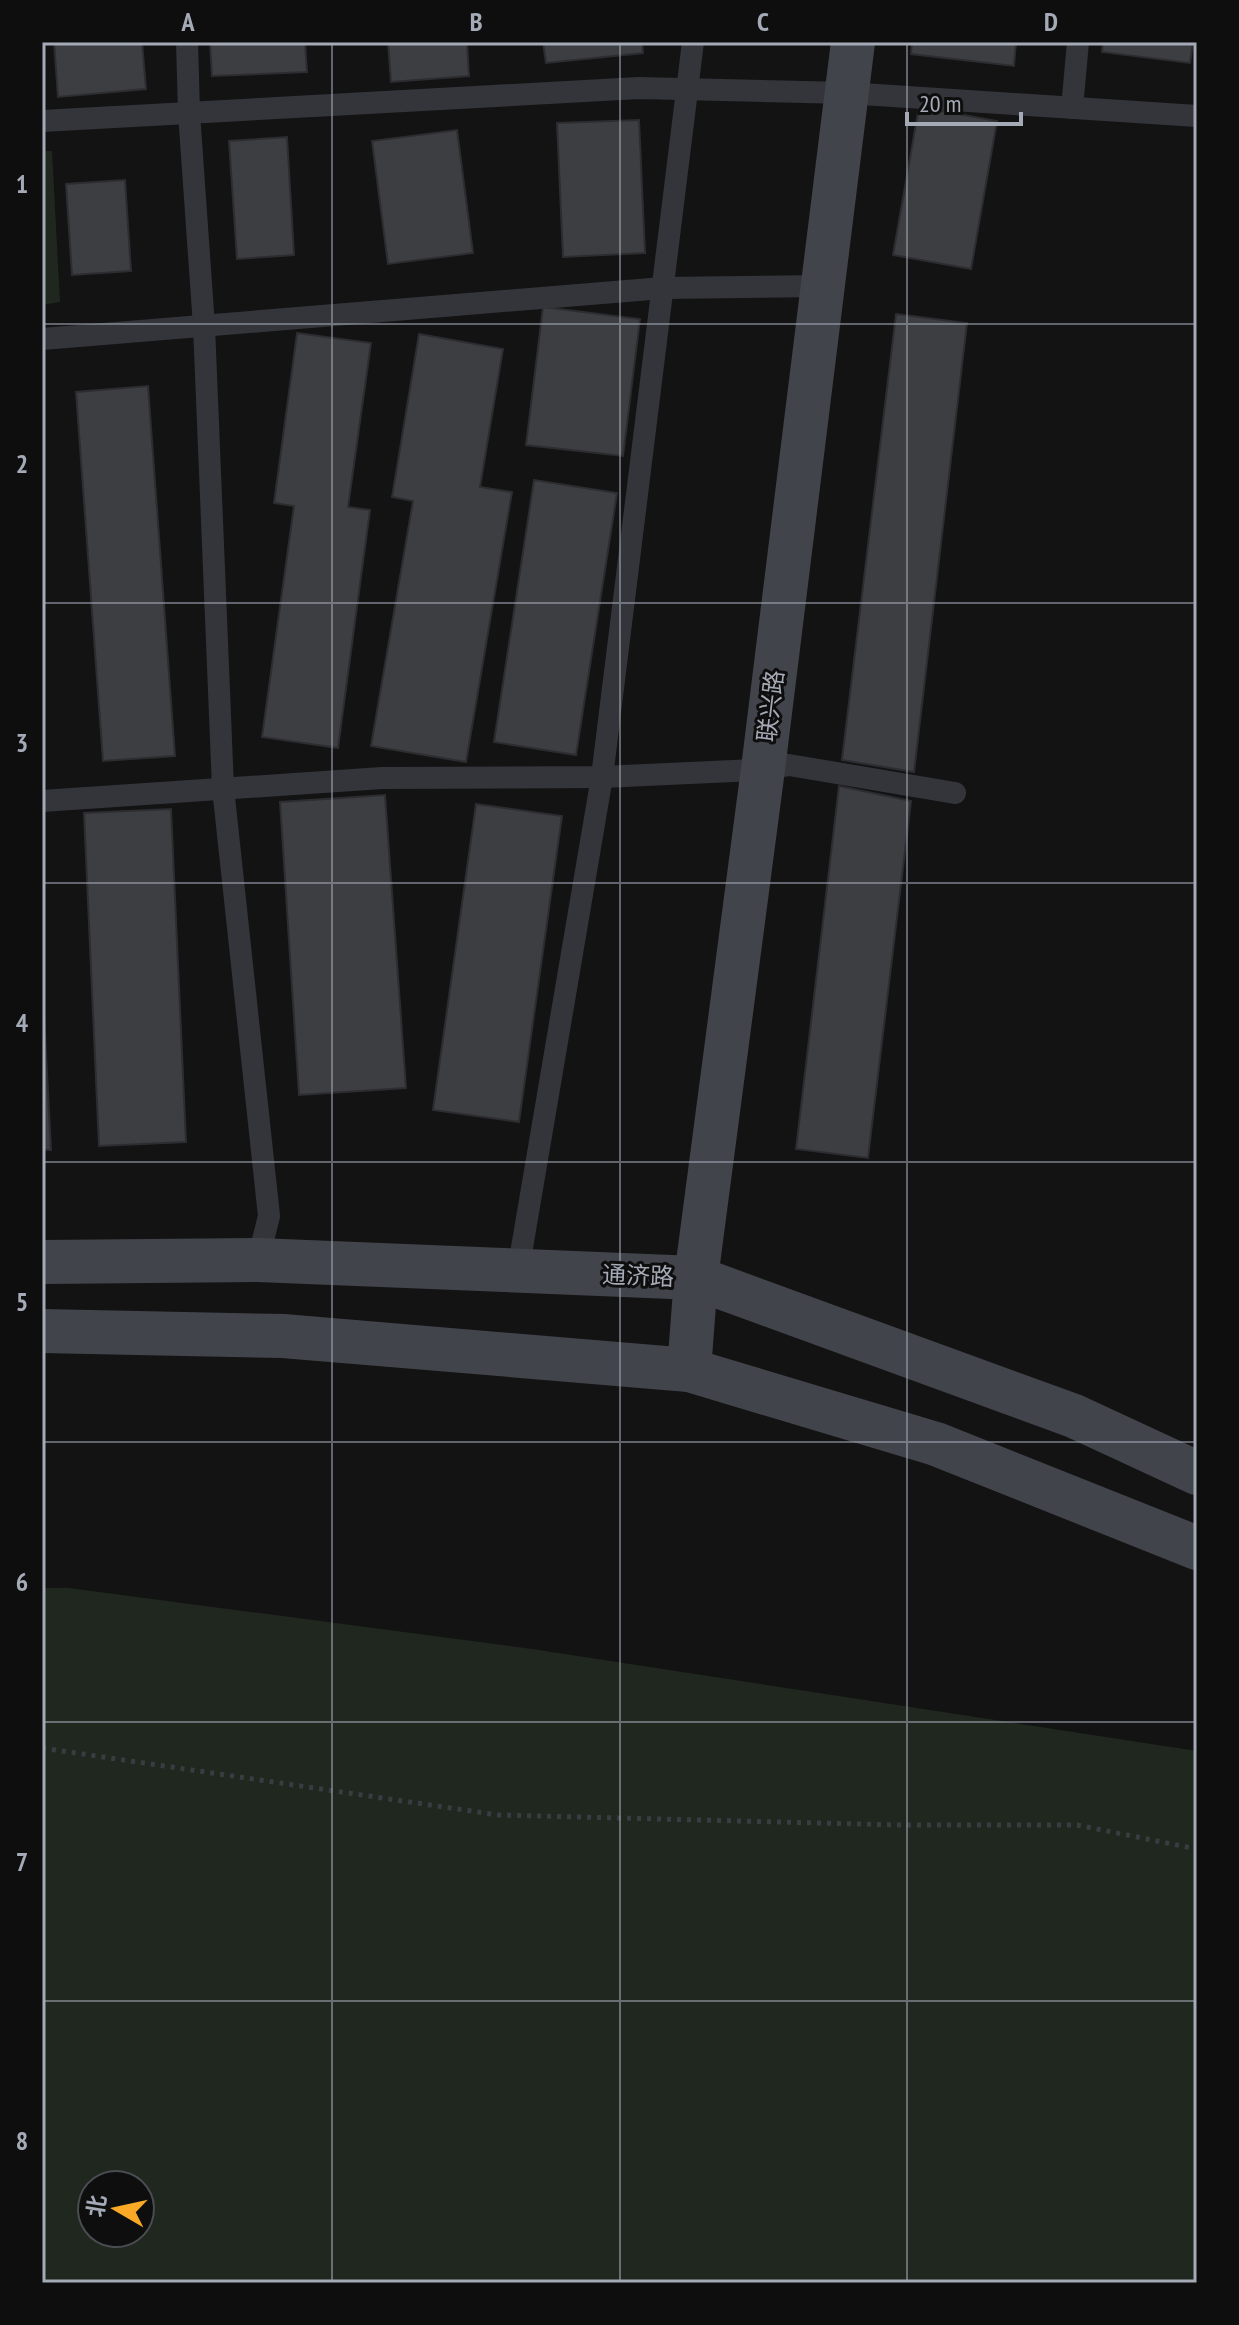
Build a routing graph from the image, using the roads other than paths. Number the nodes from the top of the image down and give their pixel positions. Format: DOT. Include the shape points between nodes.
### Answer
graph roads {
  1 [pos="187,42"];
  2 [pos="693,42"];
  3 [pos="853,42"];
  4 [pos="1078,42"];
  5 [pos="687,90"];
  6 [pos="847,93"];
  7 [pos="1072,108"];
  8 [pos="189,113"];
  9 [pos="1197,116"];
  10 [pos="42,121"];
  11 [pos="823,286"];
  12 [pos="663,288"];
  13 [pos="204,326"];
  14 [pos="42,339"];
  15 [pos="763,769"];
  16 [pos="602,777"];
  17 [pos="223,788"];
  18 [pos="955,793"];
  19 [pos="42,801"];
  20 [pos="258,1260"];
  21 [pos="42,1262"];
  22 [pos="518,1271"];
  23 [pos="696,1278"];
  24 [pos="42,1331"];
  25 [pos="689,1370"];
  26 [pos="1197,1473"];
  27 [pos="1197,1548"];
  1 -- 8 [label="lane"];
  2 -- 5 [label="lane"];
  3 -- 6 [label="main road, 联兴路"];
  4 -- 7 [label="lane"];
  5 -- 6 [label="lane"];
  5 -- 8 [label="lane" via="639,88"];
  5 -- 12 [label="lane"];
  6 -- 7 [label="lane"];
  6 -- 11 [label="main road, 联兴路"];
  7 -- 9 [label="lane"];
  8 -- 10 [label="lane"];
  8 -- 13 [label="lane"];
  11 -- 12 [label="lane"];
  11 -- 15 [label="main road, 联兴路"];
  12 -- 13 [label="lane"];
  12 -- 16 [label="lane"];
  13 -- 14 [label="lane"];
  13 -- 17 [label="lane"];
  15 -- 16 [label="lane"];
  15 -- 18 [label="lane" via="789,765"];
  15 -- 23 [label="main road, 联兴路"];
  16 -- 17 [label="lane" via="382,778"];
  16 -- 22 [label="lane"];
  17 -- 19 [label="lane"];
  17 -- 20 [label="lane" via="269,1216"];
  20 -- 21 [label="main road, 通济路"];
  20 -- 22 [label="main road, 通济路"];
  22 -- 23 [label="main road, 通济路"];
  23 -- 25 [label="main road, 联兴路"];
  23 -- 26 [label="main road, 通济路" via="1074,1416"];
  24 -- 25 [label="main road" via="283,1336"];
  25 -- 27 [label="main road" via="936,1444"];
}
